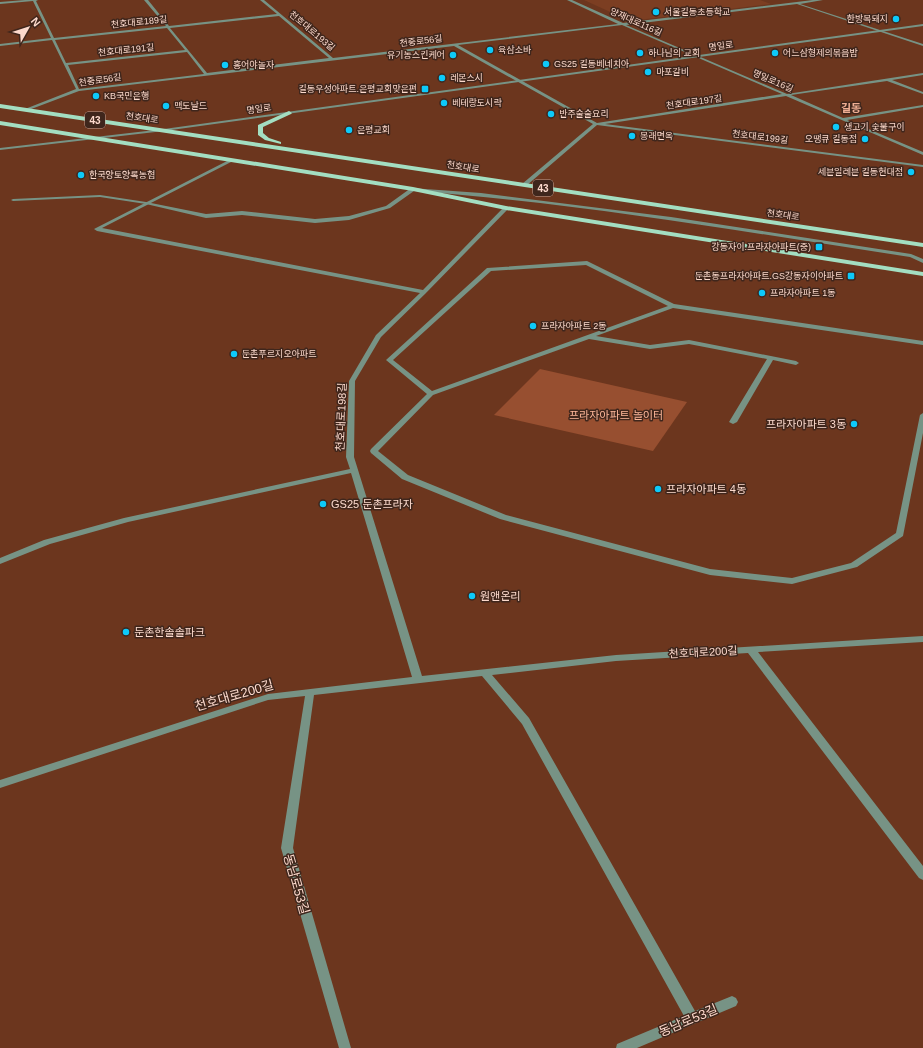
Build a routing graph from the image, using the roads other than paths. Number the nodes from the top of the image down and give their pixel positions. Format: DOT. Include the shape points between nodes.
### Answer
graph roads {
  1 [pos="35,0"];
  2 [pos="146,0"];
  3 [pos="262,0"];
  4 [pos="569,0"];
  5 [pos="785,0"];
  6 [pos="822,0"];
  7 [pos="0,3"];
  8 [pos="795,3"];
  9 [pos="280,15"];
  10 [pos="622,24"];
  11 [pos="923,25"];
  12 [pos="168,27"];
  13 [pos="881,31"];
  14 [pos="53,40"];
  15 [pos="0,45"];
  16 [pos="456,45"];
  17 [pos="923,45"];
  18 [pos="188,51"];
  19 [pos="697,57"];
  20 [pos="332,60"];
  21 [pos="65,64"];
  22 [pos="923,74"];
  23 [pos="207,75"];
  24 [pos="888,80"];
  25 [pos="520,81"];
  26 [pos="78,90"];
  27 [pos="923,93"];
  28 [pos="788,96"];
  29 [pos="0,106"];
  30 [pos="923,106"];
  31 [pos="26,110"];
  32 [pos="289,113"];
  33 [pos="842,119"];
  34 [pos="0,123"];
  35 [pos="596,124"];
  36 [pos="164,130"];
  37 [pos="99,138"];
  38 [pos="0,149"];
  39 [pos="298,150"];
  40 [pos="923,154"];
  41 [pos="231,160"];
  42 [pos="923,166"];
  43 [pos="524,185"];
  44 [pos="413,189"];
  45 [pos="13,200"];
  46 [pos="146,203"];
  47 [pos="506,208"];
  48 [pos="923,245"];
  49 [pos="923,261"];
  50 [pos="923,274"];
  51 [pos="424,292"];
  52 [pos="673,306"];
  53 [pos="589,337"];
  54 [pos="923,343"];
  55 [pos="770,358"];
  56 [pos="796,363"];
  57 [pos="431,394"];
  58 [pos="923,415"];
  59 [pos="733,422"];
  60 [pos="354,470"];
  61 [pos="0,561"];
  62 [pos="923,639"];
  63 [pos="750,650"];
  64 [pos="484,672"];
  65 [pos="418,680"];
  66 [pos="310,692"];
  67 [pos="0,784"];
  68 [pos="923,875"];
  69 [pos="732,1002"];
  70 [pos="692,1019"];
  71 [pos="345,1048"];
  72 [pos="622,1048"];
  1 -- 7 [label="street"];
  1 -- 14 [label="street"];
  2 -- 12 [label="street"];
  3 -- 9 [label="street, 천호대로193길"];
  4 -- 10 [label="street, 양재대로116길"];
  5 -- 8 [label="street"];
  6 -- 8 [label="street, 천중로56길"];
  8 -- 10 [label="street, 천중로56길"];
  8 -- 13 [label="street"];
  9 -- 12 [label="street, 천호대로189길"];
  9 -- 20 [label="street, 천호대로193길"];
  10 -- 16 [label="street, 천중로56길"];
  10 -- 19 [label="street, 양재대로116길"];
  11 -- 13 [label="street, 명일로"];
  12 -- 14 [label="street, 천호대로189길"];
  12 -- 18 [label="street"];
  13 -- 17 [label="street"];
  13 -- 19 [label="street, 명일로"];
  14 -- 15 [label="street, 천호대로189길"];
  14 -- 21 [label="street"];
  16 -- 20 [label="street, 천중로56길"];
  16 -- 25 [label="street"];
  18 -- 21 [label="street, 천호대로191길"];
  18 -- 23 [label="street"];
  19 -- 25 [label="street, 명일로"];
  19 -- 28 [label="street, 명일로16길"];
  20 -- 23 [label="street, 천중로56길"];
  21 -- 26 [label="street"];
  22 -- 24 [label="street, 천호대로197길"];
  23 -- 26 [label="street, 천중로56길"];
  24 -- 27 [label="street, 천호대로197길"];
  24 -- 28 [label="street, 천호대로197길"];
  25 -- 32 [label="street, 명일로"];
  25 -- 35 [label="street"];
  26 -- 31 [label="street, 천중로56길"];
  28 -- 33 [label="street, 명일로16길"];
  28 -- 35 [label="street, 천호대로197길"];
  29 -- 31 [label="main road, 천호대로 / 43"];
  30 -- 33 [label="street"];
  31 -- 36 [label="main road, 천호대로 / 43"];
  32 -- 36 [label="street, 명일로"];
  32 -- 39 [label="main road" via="260,126 259,130 267,139"];
  33 -- 40 [label="street, 명일로16길"];
  34 -- 37 [label="main road, 43"];
  35 -- 42 [label="street, 천호대로199길"];
  35 -- 43 [label="street"];
  36 -- 37 [label="street, 명일로"];
  36 -- 39 [label="main road, 천호대로 / 43"];
  37 -- 38 [label="street, 명일로"];
  37 -- 41 [label="main road, 43"];
  39 -- 43 [label="main road, 천호대로 / 43"];
  41 -- 44 [label="main road, 43"];
  41 -- 46 [label="street"];
  43 -- 48 [label="main road, 천호대로 / 43"];
  44 -- 46 [label="street" via="388,207 349,218 315,221 242,214 206,216"];
  44 -- 47 [label="main road, 43"];
  44 -- 49 [label="street" via="481,194 671,220 911,256"];
  45 -- 46 [label="street" via="100,196"];
  46 -- 51 [label="street" via="97,228"];
  47 -- 50 [label="main road, 43"];
  47 -- 51 [label="street, 천호대로198길"];
  51 -- 60 [label="street, 천호대로198길" via="378,336 352,380 350,457"];
  52 -- 53 [label="street"];
  52 -- 54 [label="street"];
  52 -- 57 [label="street" via="586,263 489,269 389,360"];
  53 -- 55 [label="street" via="650,348 689,342"];
  53 -- 57 [label="street"];
  55 -- 56 [label="street"];
  55 -- 59 [label="street"];
  57 -- 58 [label="street" via="374,451 405,477 510,519 710,572 792,581 854,565 900,534"];
  60 -- 61 [label="street" via="127,520 47,542"];
  60 -- 65 [label="street, 천호대로198길"];
  62 -- 63 [label="street, 천호대로200길"];
  63 -- 64 [label="street, 천호대로200길" via="616,658"];
  63 -- 68 [label="street"];
  64 -- 65 [label="street, 천호대로200길"];
  64 -- 70 [label="street" via="526,721"];
  65 -- 66 [label="street, 천호대로200길"];
  66 -- 67 [label="street, 천호대로200길" via="268,697"];
  66 -- 71 [label="street, 동남로53길" via="287,848"];
  69 -- 70 [label="street, 동남로53길"];
  70 -- 72 [label="street, 동남로53길"];
}
